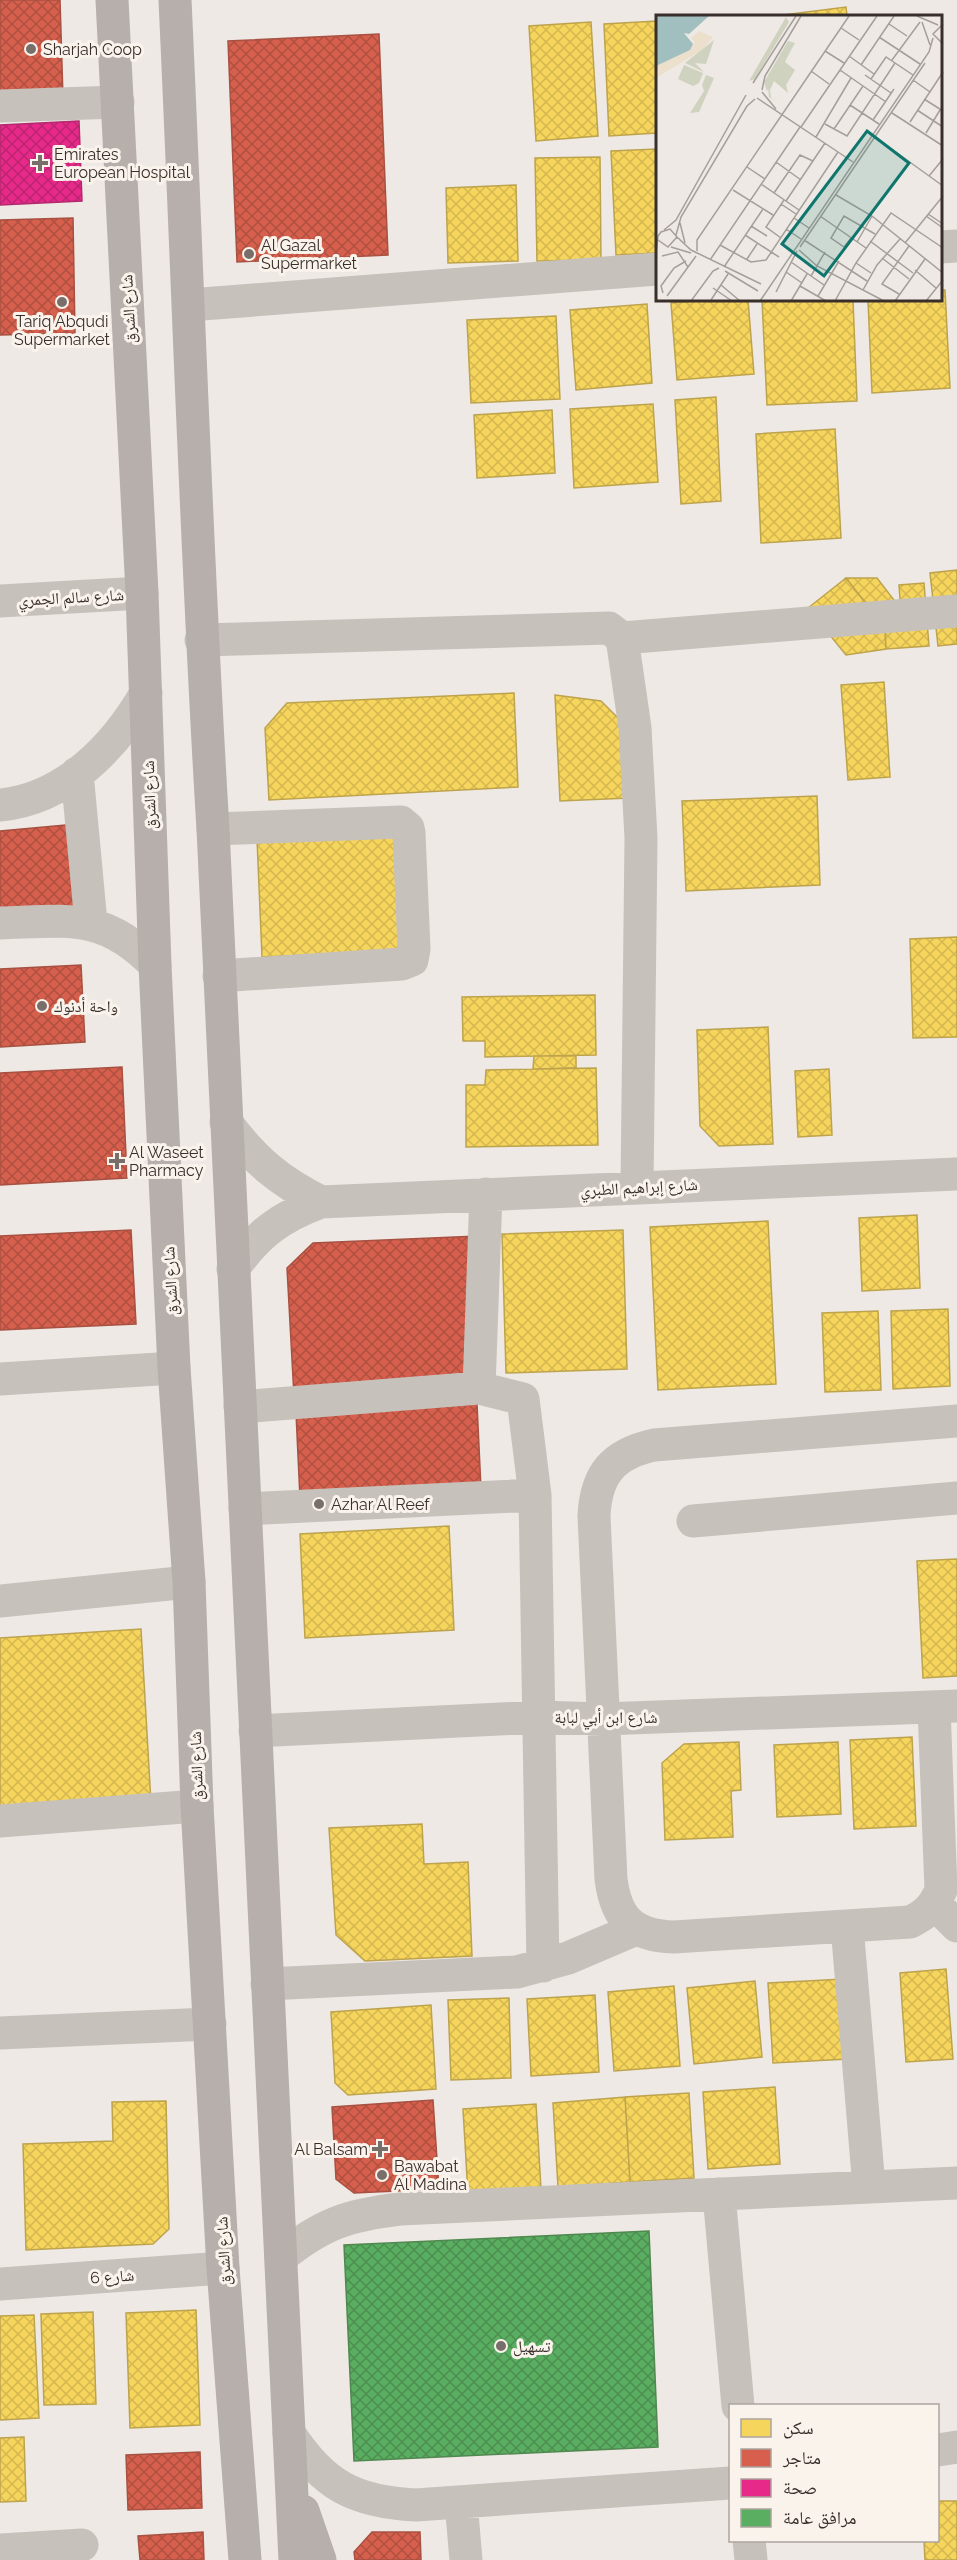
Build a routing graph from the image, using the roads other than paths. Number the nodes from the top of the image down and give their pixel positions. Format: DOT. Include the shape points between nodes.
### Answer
graph roads {
  1 [pos="112,0"];
  2 [pos="175,0"];
  3 [pos="118,102"];
  4 [pos="0,106"];
  5 [pos="957,246"];
  6 [pos="942,247"];
  7 [pos="656,269"];
  8 [pos="189,305"];
  9 [pos="142,593"];
  10 [pos="0,601"];
  11 [pos="957,611"];
  12 [pos="622,638"];
  13 [pos="201,640"];
  14 [pos="146,693"];
  15 [pos="77,773"];
  16 [pos="0,805"];
  17 [pos="213,830"];
  18 [pos="0,923"];
  19 [pos="91,923"];
  20 [pos="155,965"];
  21 [pos="219,976"];
  22 [pos="226,1122"];
  23 [pos="957,1174"];
  24 [pos="637,1187"];
  25 [pos="486,1194"];
  26 [pos="321,1202"];
  27 [pos="233,1269"];
  28 [pos="174,1368"];
  29 [pos="0,1379"];
  30 [pos="479,1388"];
  31 [pos="240,1407"];
  32 [pos="957,1421"];
  33 [pos="535,1495"];
  34 [pos="957,1498"];
  35 [pos="245,1509"];
  36 [pos="693,1521"];
  37 [pos="189,1582"];
  38 [pos="0,1601"];
  39 [pos="945,1707"];
  40 [pos="539,1716"];
  41 [pos="603,1719"];
  42 [pos="255,1731"];
  43 [pos="197,1806"];
  44 [pos="0,1821"];
  45 [pos="946,1915"];
  46 [pos="847,1926"];
  47 [pos="636,1929"];
  48 [pos="543,1966"];
  49 [pos="267,1984"];
  50 [pos="210,2024"];
  51 [pos="0,2033"];
  52 [pos="957,2183"];
  53 [pos="869,2187"];
  54 [pos="719,2194"];
  55 [pos="281,2257"];
  56 [pos="223,2268"];
  57 [pos="0,2284"];
  58 [pos="738,2404"];
  59 [pos="289,2433"];
  60 [pos="957,2447"];
  61 [pos="939,2450"];
  62 [pos="729,2483"];
  63 [pos="292,2489"];
  64 [pos="240,2495"];
  65 [pos="462,2502"];
  66 [pos="750,2542"];
  67 [pos="82,2546"];
  68 [pos="0,2550"];
  69 [pos="225,2560"];
  70 [pos="245,2560"];
  71 [pos="296,2560"];
  72 [pos="320,2560"];
  73 [pos="466,2560"];
  74 [pos="751,2560"];
  1 -- 3 [label="main road, شارع الشرق"];
  2 -- 8 [label="main road"];
  3 -- 4 [label="street"];
  3 -- 9 [label="main road, شارع الشرق"];
  5 -- 6 [label="street"];
  7 -- 8 [label="street"];
  8 -- 13 [label="main road"];
  9 -- 10 [label="street, شارع سالم الجمري"];
  9 -- 14 [label="main road, شارع الشرق"];
  11 -- 12 [label="street"];
  12 -- 13 [label="street" via="609,628"];
  12 -- 24 [label="street" via="636,728 641,838"];
  13 -- 17 [label="main road"];
  14 -- 15 [label="street" via="117,738"];
  14 -- 20 [label="main road, شارع الشرق"];
  15 -- 16 [label="street" via="38,795"];
  15 -- 19 [label="street"];
  17 -- 21 [label="main road"];
  17 -- 21 [label="street" via="401,822 409,833 414,937 412,960 402,964"];
  18 -- 19 [label="street"];
  19 -- 20 [label="street" via="130,942"];
  20 -- 28 [label="main road, شارع الشرق"];
  21 -- 22 [label="main road"];
  22 -- 26 [label="street, شارع إبراهيم الطبري" via="267,1169"];
  22 -- 27 [label="main road"];
  23 -- 24 [label="street, شارع إبراهيم الطبري"];
  24 -- 25 [label="street, شارع إبراهيم الطبري"];
  25 -- 26 [label="street, شارع إبراهيم الطبري"];
  25 -- 30 [label="street"];
  26 -- 27 [label="street, شارع إبراهيم الطبري" via="295,1211 270,1227"];
  27 -- 31 [label="main road"];
  28 -- 29 [label="street"];
  28 -- 37 [label="main road, شارع الشرق"];
  30 -- 31 [label="street"];
  30 -- 33 [label="street" via="523,1399"];
  31 -- 35 [label="main road"];
  32 -- 41 [label="street" via="654,1445 633,1450 616,1460 595,1495"];
  33 -- 35 [label="street"];
  33 -- 40 [label="street"];
  34 -- 36 [label="street"];
  35 -- 42 [label="main road"];
  37 -- 38 [label="street"];
  37 -- 43 [label="main road, شارع الشرق"];
  39 -- 41 [label="street, شارع ابن أبي لبابة"];
  39 -- 45 [label="street" via="941,1890"];
  40 -- 41 [label="street, شارع ابن أبي لبابة"];
  40 -- 42 [label="street, شارع ابن أبي لبابة"];
  40 -- 48 [label="street"];
  41 -- 47 [label="street" via="613,1899 622,1916"];
  42 -- 49 [label="main road"];
  43 -- 44 [label="street"];
  43 -- 50 [label="main road, شارع الشرق"];
  45 -- 46 [label="street"];
  46 -- 47 [label="street" via="674,1937 654,1936"];
  46 -- 53 [label="street"];
  47 -- 48 [label="street"];
  48 -- 49 [label="street" via="517,1972"];
  49 -- 55 [label="main road"];
  50 -- 51 [label="street"];
  50 -- 56 [label="main road, شارع الشرق"];
  52 -- 53 [label="street"];
  53 -- 54 [label="street"];
  54 -- 55 [label="street" via="368,2212 336,2221 306,2236"];
  54 -- 58 [label="street"];
  55 -- 59 [label="main road"];
  56 -- 57 [label="street, شارع 6"];
  56 -- 64 [label="main road, شارع الشرق"];
  59 -- 63 [label="main road"];
  59 -- 65 [label="street" via="306,2458 328,2479 356,2495 385,2504"];
  60 -- 61 [label="street"];
  62 -- 65 [label="street"];
  63 -- 71 [label="main road"];
  63 -- 72 [label="main road" via="305,2513"];
  64 -- 69 [label="main road"];
  64 -- 70 [label="main road, شارع الشرق"];
  65 -- 73 [label="street"];
  66 -- 74 [label="street"];
  67 -- 68 [label="street"];
}
